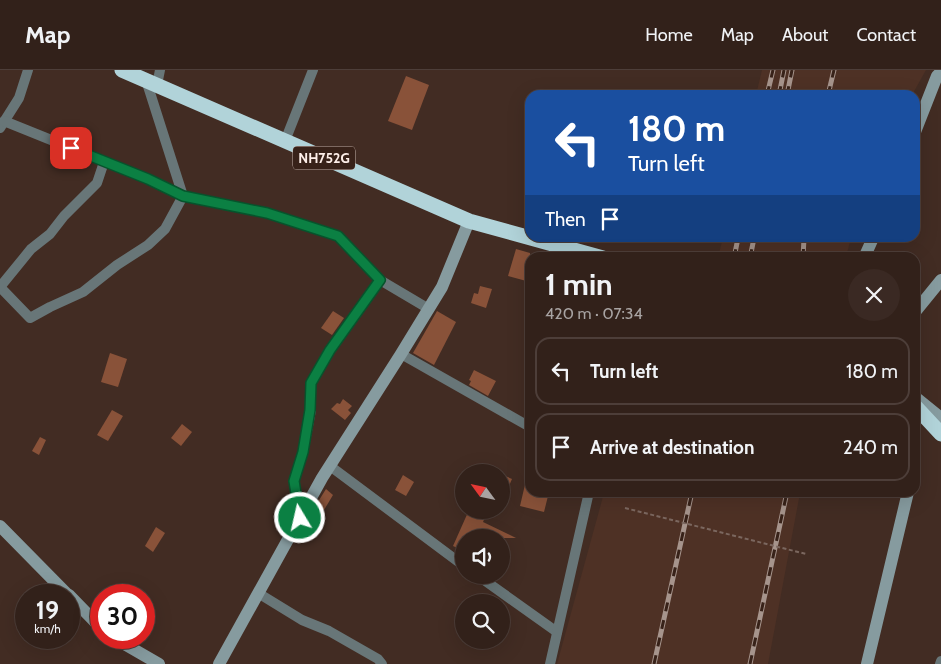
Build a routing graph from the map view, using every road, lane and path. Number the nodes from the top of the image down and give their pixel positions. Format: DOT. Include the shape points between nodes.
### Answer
graph roads {
  1 [pos="28,70"];
  2 [pos="122,70"];
  3 [pos="313,70"];
  4 [pos="941,72"];
  5 [pos="154,78"];
  6 [pos="920,119"];
  7 [pos="2,125"];
  8 [pos="285,141"];
  9 [pos="104,162"];
  10 [pos="183,196"];
  11 [pos="469,221"];
  12 [pos="525,236"];
  13 [pos="546,242"];
  14 [pos="582,252"];
  15 [pos="380,280"];
  16 [pos="941,280"];
  17 [pos="0,287"];
  18 [pos="920,306"];
  19 [pos="429,309"];
  20 [pos="401,354"];
  21 [pos="920,401"];
  22 [pos="920,411"];
  23 [pos="941,418"];
  24 [pos="525,424"];
  25 [pos="941,434"];
  26 [pos="330,466"];
  27 [pos="588,497"];
  28 [pos="907,497"];
  29 [pos="624,508"];
  30 [pos="300,518"];
  31 [pos="0,526"];
  32 [pos="806,554"];
  33 [pos="455,559"];
  34 [pos="58,584"];
  35 [pos="490,584"];
  36 [pos="258,593"];
  37 [pos="80,606"];
  38 [pos="90,617"];
  39 [pos="557,632"];
  40 [pos="133,649"];
  41 [pos="159,664"];
  42 [pos="219,664"];
  43 [pos="382,664"];
  44 [pos="550,664"];
  45 [pos="867,664"];
  1 -- 7 [label="street" via="19,98"];
  2 -- 5 [label="highway, NH752G"];
  3 -- 8 [label="street"];
  4 -- 6 [label="main road"];
  5 -- 8 [label="highway, NH752G"];
  5 -- 10 [label="street"];
  7 -- 9 [label="street"];
  8 -- 11 [label="highway, NH752G"];
  9 -- 10 [label="street"];
  9 -- 17 [label="street" via="97,183 50,234 31,249"];
  10 -- 15 [label="street" via="267,213 338,236"];
  10 -- 17 [label="street" via="165,229 148,246 83,292 30,318"];
  11 -- 12 [label="highway, NH752G"];
  11 -- 19 [label="main road"];
  13 -- 14 [label="highway, NH752G"];
  15 -- 19 [label="street"];
  15 -- 30 [label="street" via="330,350 311,383 303,452 294,481"];
  16 -- 18 [label="main road"];
  19 -- 20 [label="main road"];
  20 -- 24 [label="street"];
  20 -- 26 [label="main road"];
  21 -- 23 [label="main road"];
  22 -- 25 [label="highway"];
  26 -- 30 [label="main road"];
  26 -- 33 [label="street"];
  27 -- 39 [label="street"];
  28 -- 45 [label="main road"];
  29 -- 32 [label="path, bridge"];
  30 -- 36 [label="main road"];
  31 -- 34 [label="main road"];
  35 -- 39 [label="street"];
  36 -- 42 [label="main road"];
  36 -- 43 [label="street"];
  37 -- 38 [label="main road"];
  39 -- 44 [label="street"];
  40 -- 41 [label="main road"];
}
